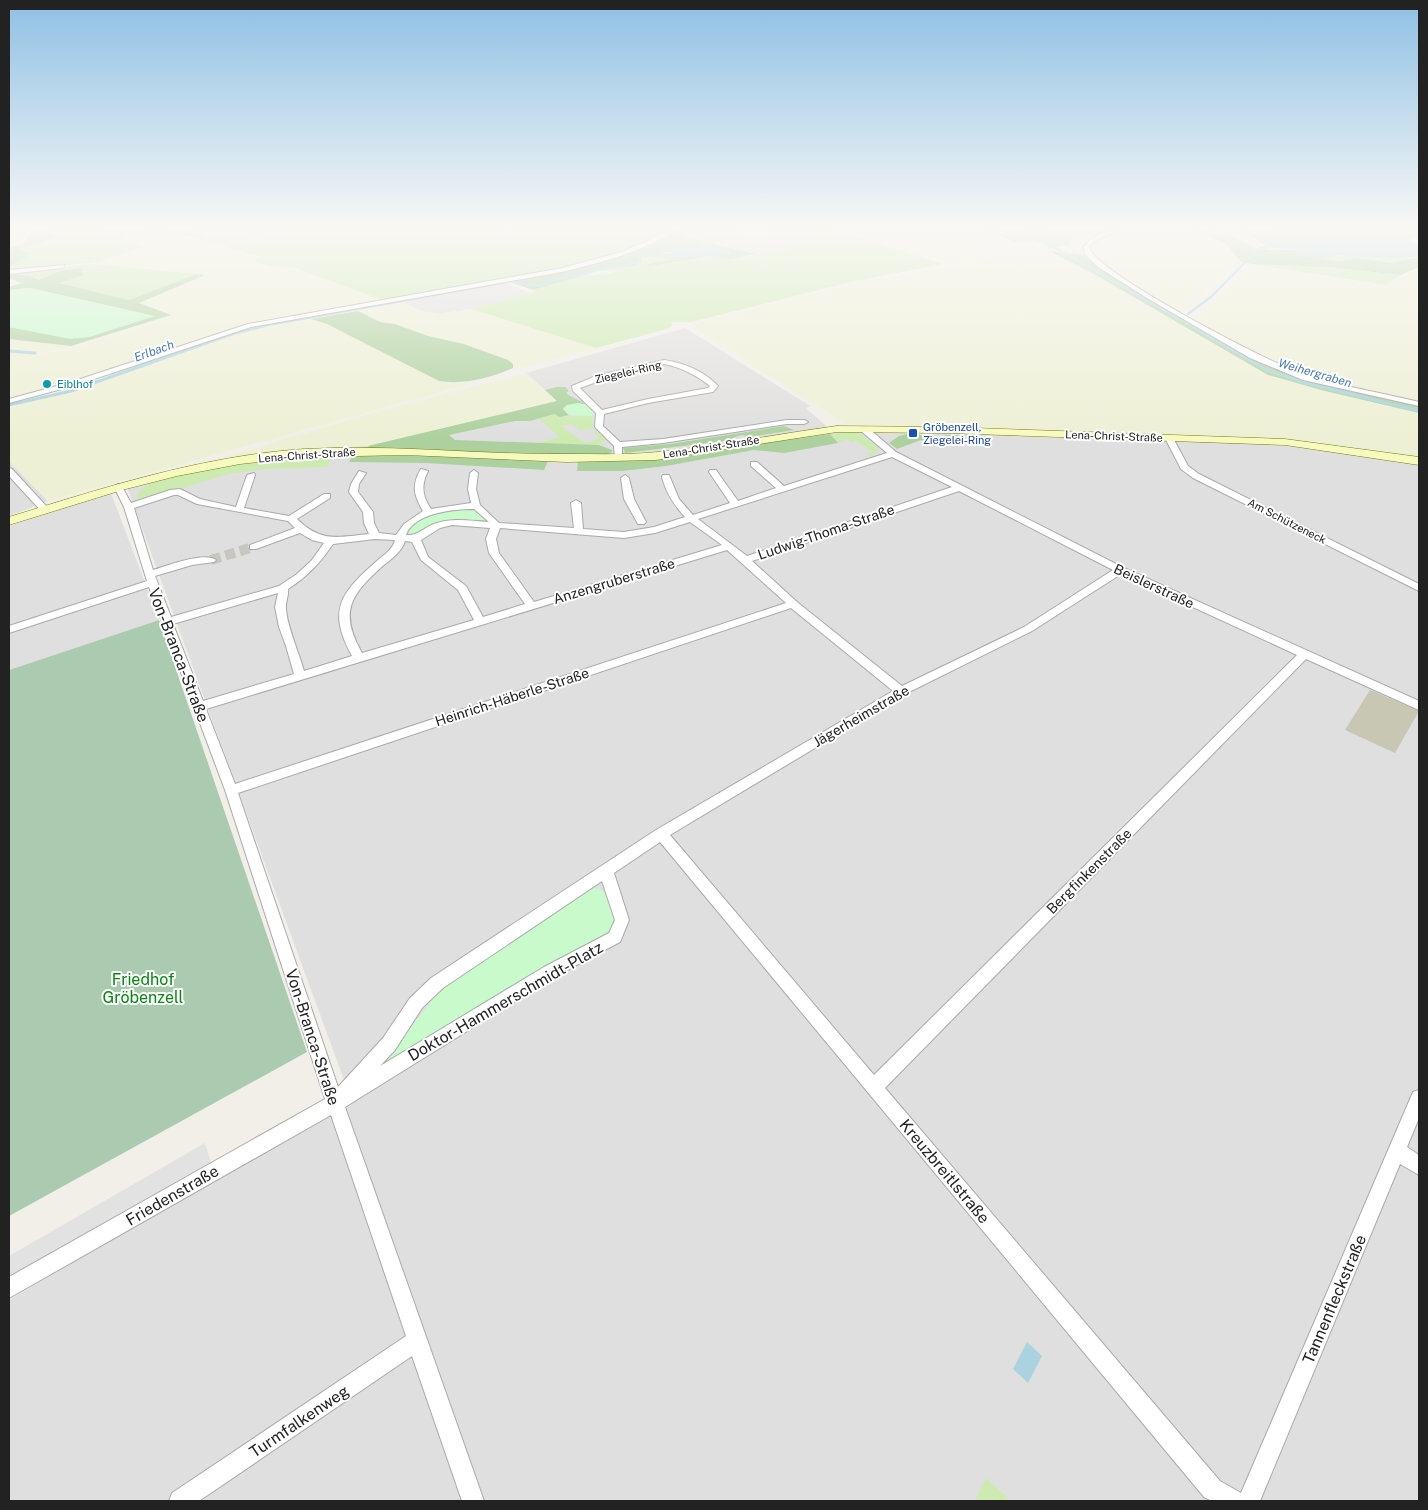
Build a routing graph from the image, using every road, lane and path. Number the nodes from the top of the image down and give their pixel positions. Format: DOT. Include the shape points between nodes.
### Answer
graph roads {
  1 [pos="412,296"];
  2 [pos="1148,296"];
  3 [pos="9,401"];
  4 [pos="1419,404"];
  5 [pos="600,413"];
  6 [pos="804,422"];
  7 [pos="864,430"];
  8 [pos="1170,438"];
  9 [pos="618,451"];
  10 [pos="893,454"];
  11 [pos="1419,461"];
  12 [pos="754,464"];
  13 [pos="424,470"];
  14 [pos="9,471"];
  15 [pos="713,472"];
  16 [pos="362,473"];
  17 [pos="474,473"];
  18 [pos="251,475"];
  19 [pos="666,477"];
  20 [pos="625,478"];
  21 [pos="118,487"];
  22 [pos="959,488"];
  23 [pos="782,489"];
  24 [pos="327,496"];
  25 [pos="576,503"];
  26 [pos="736,504"];
  27 [pos="129,506"];
  28 [pos="476,506"];
  29 [pos="45,510"];
  30 [pos="239,510"];
  31 [pos="427,514"];
  32 [pos="691,518"];
  33 [pos="291,519"];
  34 [pos="9,521"];
  35 [pos="640,522"];
  36 [pos="672,524"];
  37 [pos="496,525"];
  38 [pos="301,529"];
  39 [pos="579,532"];
  40 [pos="624,535"];
  41 [pos="375,536"];
  42 [pos="401,538"];
  43 [pos="416,538"];
  44 [pos="330,541"];
  45 [pos="729,546"];
  46 [pos="253,547"];
  47 [pos="211,560"];
  48 [pos="745,560"];
  49 [pos="1120,570"];
  50 [pos="150,579"];
  51 [pos="283,588"];
  52 [pos="1419,588"];
  53 [pos="793,604"];
  54 [pos="531,605"];
  55 [pos="480,621"];
  56 [pos="166,622"];
  57 [pos="9,630"];
  58 [pos="1304,655"];
  59 [pos="359,658"];
  60 [pos="300,676"];
  61 [pos="901,690"];
  62 [pos="1419,706"];
  63 [pos="198,707"];
  64 [pos="231,790"];
  65 [pos="661,834"];
  66 [pos="606,871"];
  67 [pos="874,1086"];
  68 [pos="1419,1098"];
  69 [pos="335,1103"];
  70 [pos="1397,1151"];
  71 [pos="1419,1166"];
  72 [pos="9,1288"];
  73 [pos="417,1341"];
  74 [pos="180,1501"];
  75 [pos="473,1501"];
  76 [pos="1233,1501"];
  77 [pos="1249,1501"];
  1 -- 3 [label="street" via="250,325 96,378"];
  2 -- 4 [label="street" via="1279,368 1306,378"];
  5 -- 5 [label="street, Ziegelei-Ring" via="706,391 714,386 701,375 664,362 576,386"];
  5 -- 9 [label="street, Ziegelei-Ring" via="599,427"];
  6 -- 9 [label="street" via="663,441"];
  7 -- 8 [label="street, Lena-Christ-Straße"];
  7 -- 9 [label="street, Lena-Christ-Straße" via="837,429 656,456"];
  7 -- 10 [label="street, Beislerstraße"];
  8 -- 11 [label="street, Lena-Christ-Straße" via="1285,442"];
  8 -- 52 [label="street, Am Schützeneck" via="1184,467 1196,476"];
  9 -- 21 [label="street, Lena-Christ-Straße" via="567,458 416,451 304,453 240,460"];
  10 -- 22 [label="street, Beislerstraße"];
  10 -- 23 [label="street"];
  12 -- 23 [label="street"];
  13 -- 31 [label="street" via="418,481 418,490"];
  14 -- 29 [label="street"];
  15 -- 26 [label="street"];
  16 -- 41 [label="street, Lena-Christ-Straße" via="353,492 368,512"];
  17 -- 28 [label="street" via="472,489"];
  18 -- 30 [label="street"];
  19 -- 32 [label="street" via="672,496"];
  20 -- 35 [label="street" via="629,499"];
  21 -- 27 [label="street, Von-Branca-Straße"];
  21 -- 29 [label="street, Lena-Christ-Straße"];
  22 -- 48 [label="street, Ludwig-Thoma-Straße"];
  22 -- 49 [label="street, Beislerstraße"];
  23 -- 26 [label="street"];
  24 -- 33 [label="street"];
  25 -- 39 [label="street"];
  26 -- 32 [label="street"];
  27 -- 30 [label="street" via="180,492 197,501"];
  27 -- 50 [label="street, Von-Branca-Straße"];
  28 -- 31 [label="street" via="439,509"];
  28 -- 37 [label="street"];
  29 -- 34 [label="street, Lena-Christ-Straße"];
  30 -- 33 [label="street"];
  31 -- 42 [label="street" via="408,525"];
  32 -- 36 [label="street"];
  32 -- 45 [label="street"];
  33 -- 38 [label="street"];
  35 -- 36 [label="street"];
  35 -- 40 [label="street"];
  36 -- 40 [label="street"];
  37 -- 39 [label="street"];
  37 -- 43 [label="street" via="452,522"];
  37 -- 54 [label="street" via="492,538 494,553"];
  38 -- 44 [label="street" via="314,538"];
  38 -- 46 [label="street"];
  39 -- 40 [label="street"];
  41 -- 42 [label="street"];
  41 -- 44 [label="street"];
  42 -- 43 [label="street"];
  42 -- 59 [label="street" via="396,548 353,592 343,612 345,630"];
  43 -- 55 [label="street" via="424,558 462,588"];
  44 -- 51 [label="street" via="316,562"];
  45 -- 48 [label="street"];
  45 -- 54 [label="street, Anzengruberstraße"];
  47 -- 50 [label="street, Von-Branca-Straße" via="191,562"];
  48 -- 53 [label="street, Ludwig-Thoma-Straße"];
  49 -- 58 [label="street, Beislerstraße"];
  49 -- 61 [label="street, Jägerheimstraße" via="1028,630"];
  50 -- 56 [label="street, Von-Branca-Straße"];
  50 -- 57 [label="street"];
  51 -- 56 [label="street"];
  51 -- 60 [label="street" via="280,607"];
  53 -- 61 [label="street, Ludwig-Thoma-Straße"];
  53 -- 64 [label="street, Heinrich-Häberle-Straße"];
  54 -- 55 [label="street, Anzengruberstraße"];
  55 -- 59 [label="street, Anzengruberstraße"];
  56 -- 63 [label="street, Von-Branca-Straße"];
  58 -- 62 [label="street, Beislerstraße"];
  58 -- 67 [label="street, Bergfinkenstraße"];
  59 -- 60 [label="street, Anzengruberstraße"];
  60 -- 63 [label="street, Anzengruberstraße"];
  61 -- 65 [label="street, Jägerheimstraße"];
  63 -- 64 [label="street, Von-Branca-Straße"];
  64 -- 69 [label="street, Von-Branca-Straße"];
  65 -- 66 [label="street, Jägerheimstraße"];
  65 -- 67 [label="street, Kreuzbreitlstraße"];
  66 -- 69 [label="street, Doktor-Hammerschmidt-Platz" via="437,983 416,1003 389,1044"];
  66 -- 69 [label="street, Doktor-Hammerschmidt-Platz" via="622,920 616,937 549,972"];
  67 -- 76 [label="street, Kreuzbreitlstraße" via="1212,1489"];
  68 -- 70 [label="street, Tannenfleckstraße"];
  69 -- 72 [label="street, Friedenstraße"];
  69 -- 73 [label="street, Von-Branca-Straße"];
  70 -- 71 [label="street"];
  70 -- 77 [label="street, Tannenfleckstraße"];
  73 -- 74 [label="street, Turmfalkenweg"];
  73 -- 75 [label="street, Von-Branca-Straße"];
}
